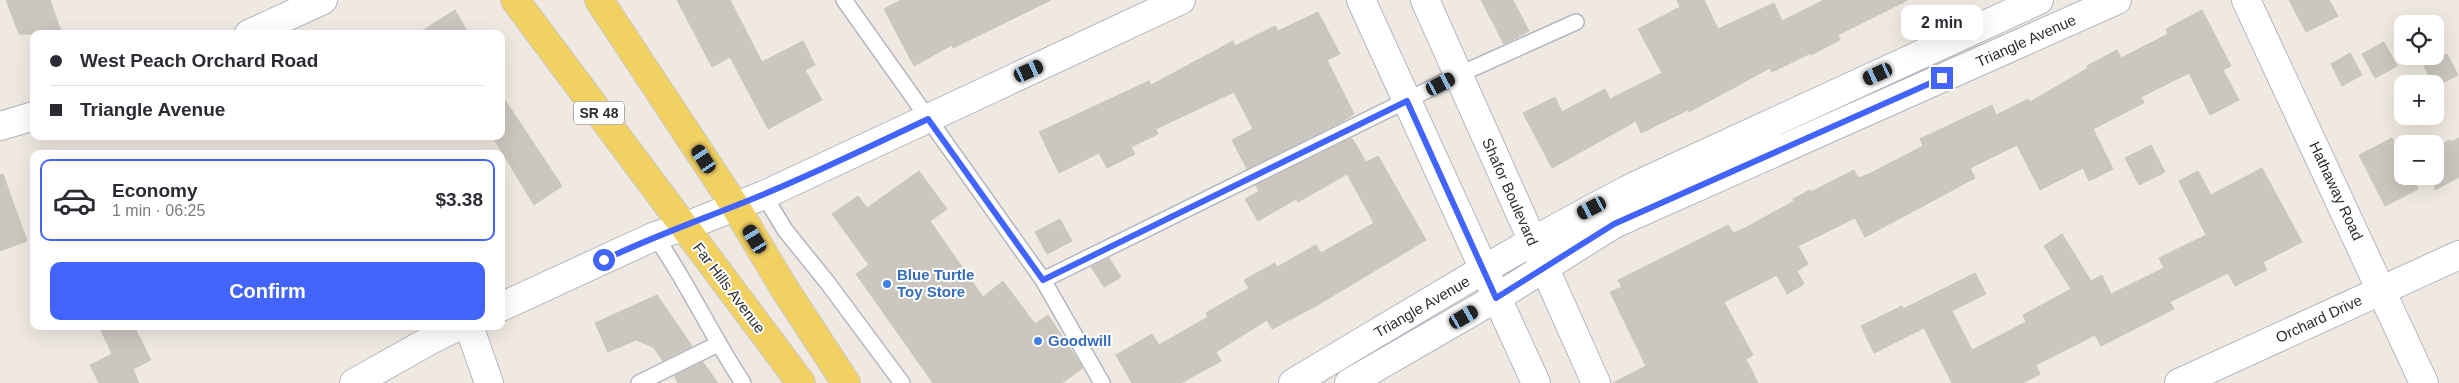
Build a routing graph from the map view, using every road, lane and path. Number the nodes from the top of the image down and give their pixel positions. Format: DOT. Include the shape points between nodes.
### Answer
graph roads {
  1 [pos="323,0"];
  2 [pos="515,0"];
  3 [pos="599,0"];
  4 [pos="844,0"];
  5 [pos="1182,0"];
  6 [pos="1361,0"];
  7 [pos="1425,0"];
  8 [pos="2039,0"];
  9 [pos="2116,0"];
  10 [pos="2246,0"];
  11 [pos="1576,22"];
  12 [pos="258,30"];
  13 [pos="1458,75"];
  14 [pos="1860,82"];
  15 [pos="1407,101"];
  16 [pos="1872,109"];
  17 [pos="30,117"];
  18 [pos="928,119"];
  19 [pos="0,126"];
  20 [pos="764,194"];
  21 [pos="735,206"];
  22 [pos="684,227"];
  23 [pos="655,236"];
  24 [pos="1532,240"];
  25 [pos="2459,255"];
  26 [pos="1544,267"];
  27 [pos="1484,271"];
  28 [pos="1043,280"];
  29 [pos="2382,290"];
  30 [pos="1496,298"];
  31 [pos="505,305"];
  32 [pos="451,330"];
  33 [pos="470,330"];
  34 [pos="718,344"];
  35 [pos="354,383"];
  36 [pos="489,383"];
  37 [pos="639,383"];
  38 [pos="743,383"];
  39 [pos="801,383"];
  40 [pos="846,383"];
  41 [pos="902,383"];
  42 [pos="1102,383"];
  43 [pos="1293,383"];
  44 [pos="1349,383"];
  45 [pos="1536,383"];
  46 [pos="1596,383"];
  47 [pos="2179,383"];
  48 [pos="2424,383"];
  1 -- 12 [label="street"];
  2 -- 22 [label="main road, Far Hills Avenue / SR 48"];
  3 -- 21 [label="main road"];
  4 -- 18 [label="lane"];
  5 -- 18 [label="street"];
  6 -- 15 [label="street"];
  7 -- 13 [label="street, Shafor Boulevard"];
  8 -- 14 [label="street, Triangle Avenue"];
  9 -- 16 [label="street, Triangle Avenue"];
  10 -- 29 [label="street, Hathaway Road"];
  11 -- 13 [label="lane"];
  13 -- 15 [label="lane"];
  13 -- 24 [label="street, Shafor Boulevard"];
  14 -- 16 [label="street"];
  14 -- 24 [label="street, Triangle Avenue" via="1635,186"];
  15 -- 27 [label="street"];
  15 -- 28 [label="lane"];
  16 -- 26 [label="street, Triangle Avenue" via="1614,224"];
  17 -- 19 [label="street"];
  18 -- 20 [label="street"];
  18 -- 28 [label="lane"];
  20 -- 21 [label="street"];
  20 -- 41 [label="lane" via="785,230"];
  21 -- 22 [label="street"];
  21 -- 40 [label="main road"];
  22 -- 23 [label="street"];
  22 -- 39 [label="main road, Far Hills Avenue / SR 48"];
  23 -- 31 [label="street"];
  23 -- 34 [label="lane" via="682,276"];
  24 -- 26 [label="street, Shafor Boulevard"];
  24 -- 27 [label="street, Triangle Avenue"];
  25 -- 29 [label="street, Orchard Drive"];
  26 -- 30 [label="street, Triangle Avenue"];
  26 -- 46 [label="street, Shafor Boulevard"];
  27 -- 30 [label="street"];
  27 -- 43 [label="street, Triangle Avenue"];
  28 -- 42 [label="lane"];
  29 -- 47 [label="street, Orchard Drive"];
  29 -- 48 [label="street, Hathaway Road"];
  30 -- 44 [label="street, Triangle Avenue"];
  30 -- 45 [label="street"];
  32 -- 35 [label="street"];
  33 -- 36 [label="street"];
  34 -- 37 [label="lane"];
  34 -- 38 [label="lane"];
}
